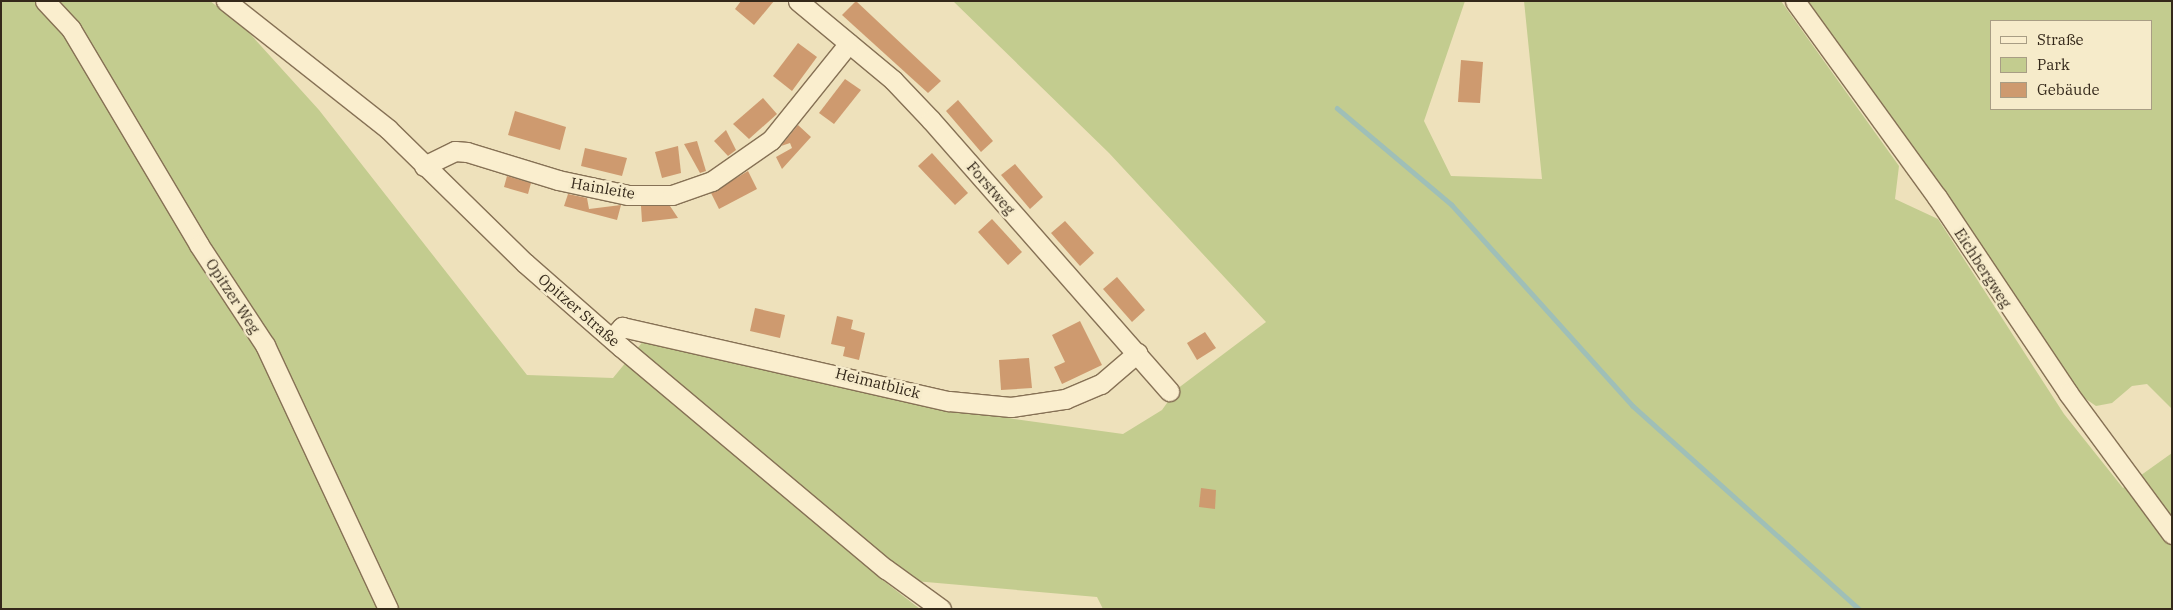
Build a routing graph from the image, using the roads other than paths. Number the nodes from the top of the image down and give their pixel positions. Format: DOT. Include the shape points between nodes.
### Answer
graph roads {
  1 [pos="45,1"];
  2 [pos="226,1"];
  3 [pos="798,1"];
  4 [pos="1795,1"];
  5 [pos="849,43"];
  6 [pos="424,166"];
  7 [pos="612,338"];
  8 [pos="1137,353"];
  9 [pos="1169,391"];
  10 [pos="2172,534"];
  11 [pos="388,609"];
  12 [pos="941,609"];
  1 -- 11 [label="street, Opitzer Weg" via="71,29 199,245 265,345"];
  2 -- 6 [label="street, Opitzer Straße" via="388,129"];
  3 -- 5 [label="street, Forstweg"];
  4 -- 10 [label="street, Eichbergweg" via="1937,197 2068,394"];
  5 -- 6 [label="street, Hainleite" via="771,140 712,181 672,195 628,195 558,180 468,152 454,151"];
  5 -- 8 [label="street, Forstweg" via="931,120"];
  6 -- 7 [label="street, Opitzer Straße"];
  7 -- 8 [label="street, Heimatblick" via="622,327 949,401 1011,407 1065,399 1101,384"];
  7 -- 12 [label="street, Opitzer Straße" via="886,569"];
  8 -- 9 [label="street, Forstweg"];
}
